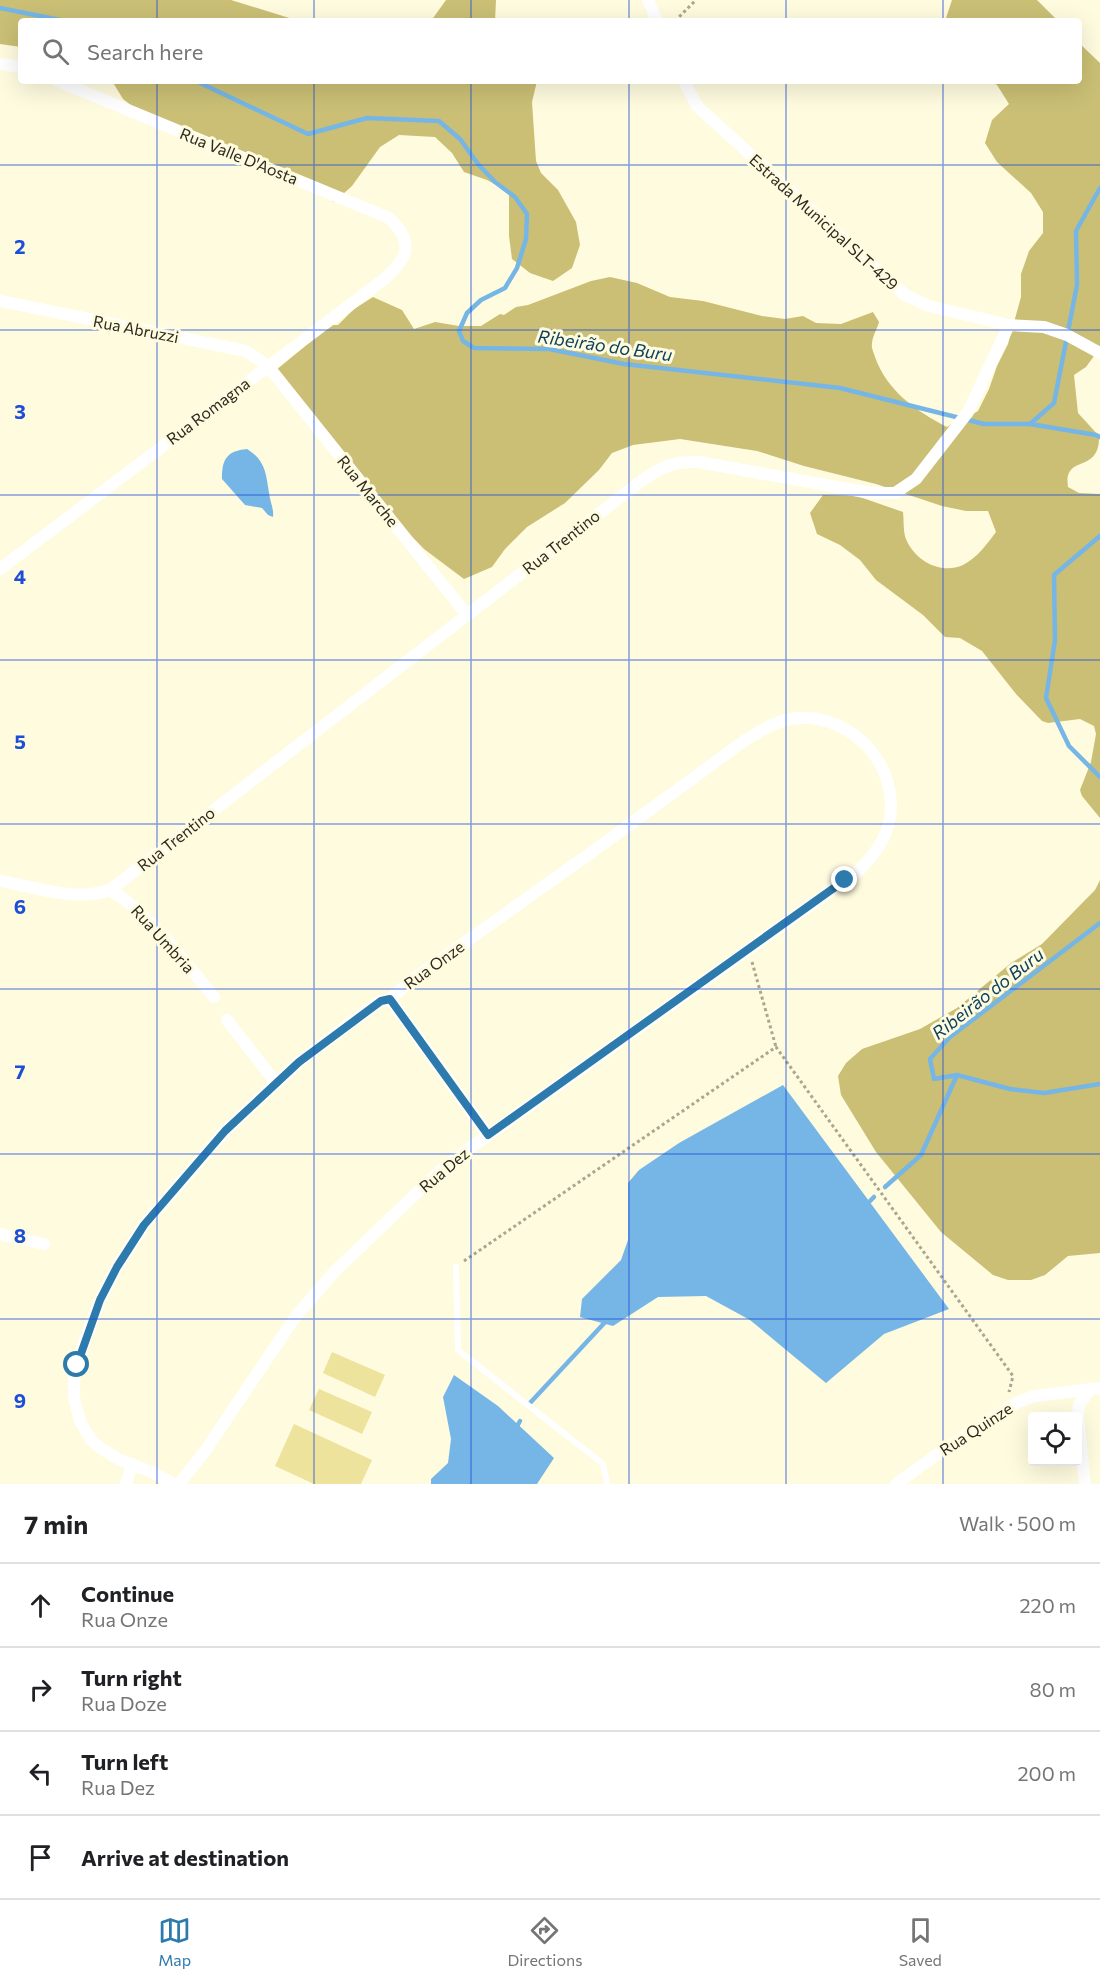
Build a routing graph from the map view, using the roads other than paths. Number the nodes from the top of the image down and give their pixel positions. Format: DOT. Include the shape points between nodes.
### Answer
graph roads {
  1 [pos="648,0"];
  2 [pos="656,18"];
  3 [pos="0,64"];
  4 [pos="18,67"];
  5 [pos="65,84"];
  6 [pos="686,84"];
  7 [pos="406,245"];
  8 [pos="0,302"];
  9 [pos="1009,325"];
  10 [pos="1100,353"];
  11 [pos="268,366"];
  12 [pos="0,569"];
  13 [pos="467,615"];
  14 [pos="881,764"];
  15 [pos="0,881"];
  16 [pos="110,890"];
  17 [pos="214,997"];
  18 [pos="390,999"];
  19 [pos="227,1020"];
  20 [pos="276,1083"];
  21 [pos="488,1135"];
  22 [pos="0,1234"];
  23 [pos="44,1244"];
  24 [pos="456,1267"];
  25 [pos="1095,1389"];
  26 [pos="1054,1394"];
  27 [pos="1074,1412"];
  28 [pos="1078,1412"];
  29 [pos="1082,1455"];
  30 [pos="132,1464"];
  31 [pos="920,1467"];
  32 [pos="126,1484"];
  33 [pos="174,1484"];
  34 [pos="179,1484"];
  35 [pos="607,1484"];
  36 [pos="896,1484"];
  37 [pos="916,1484"];
  38 [pos="1085,1484"];
  1 -- 2 [label="street"];
  3 -- 4 [label="street"];
  5 -- 7 [label="street, Rua Valle D'Aosta" via="389,218 402,230"];
  6 -- 9 [label="street, Estrada Municipal SLT-429" via="697,106 905,295 929,306"];
  7 -- 11 [label="street, Rua Romagna" via="399,266"];
  8 -- 11 [label="street, Rua Abruzzi" via="246,351"];
  9 -- 10 [label="street, Estrada Municipal SLT-429" via="1044,327"];
  9 -- 13 [label="street, Rua Trentino" via="968,411 916,479 895,493 870,493 699,462 664,465"];
  11 -- 12 [label="street, Rua Romagna"];
  11 -- 13 [label="street, Rua Marche"];
  13 -- 16 [label="street, Rua Trentino"];
  14 -- 18 [label="street, Rua Onze" via="853,732 822,720 796,718 767,727"];
  14 -- 21 [label="street, Rua Dez" via="888,783 890,812 885,835 857,872"];
  15 -- 16 [label="street" via="74,895"];
  16 -- 17 [label="street, Rua Umbria" via="147,917"];
  18 -- 20 [label="street, Rua Onze" via="365,1012"];
  18 -- 21 [label="street"];
  19 -- 20 [label="street"];
  20 -- 30 [label="street, Rua Onze" via="225,1131 144,1225 100,1300 77,1365 76,1409 91,1440"];
  21 -- 34 [label="street, Rua Dez" via="445,1166 334,1272 296,1316 206,1451"];
  22 -- 23 [label="street"];
  24 -- 35 [label="lane" via="458,1350 603,1464"];
  25 -- 26 [label="street, Rua Quinze"];
  25 -- 28 [label="street" via="1079,1405"];
  26 -- 27 [label="street"];
  26 -- 31 [label="street, Rua Quinze" via="1018,1401"];
  29 -- 38 [label="street"];
  30 -- 32 [label="street"];
  30 -- 33 [label="street, Rua Onze"];
  31 -- 36 [label="street, Rua Quinze"];
  31 -- 37 [label="street"];
}
